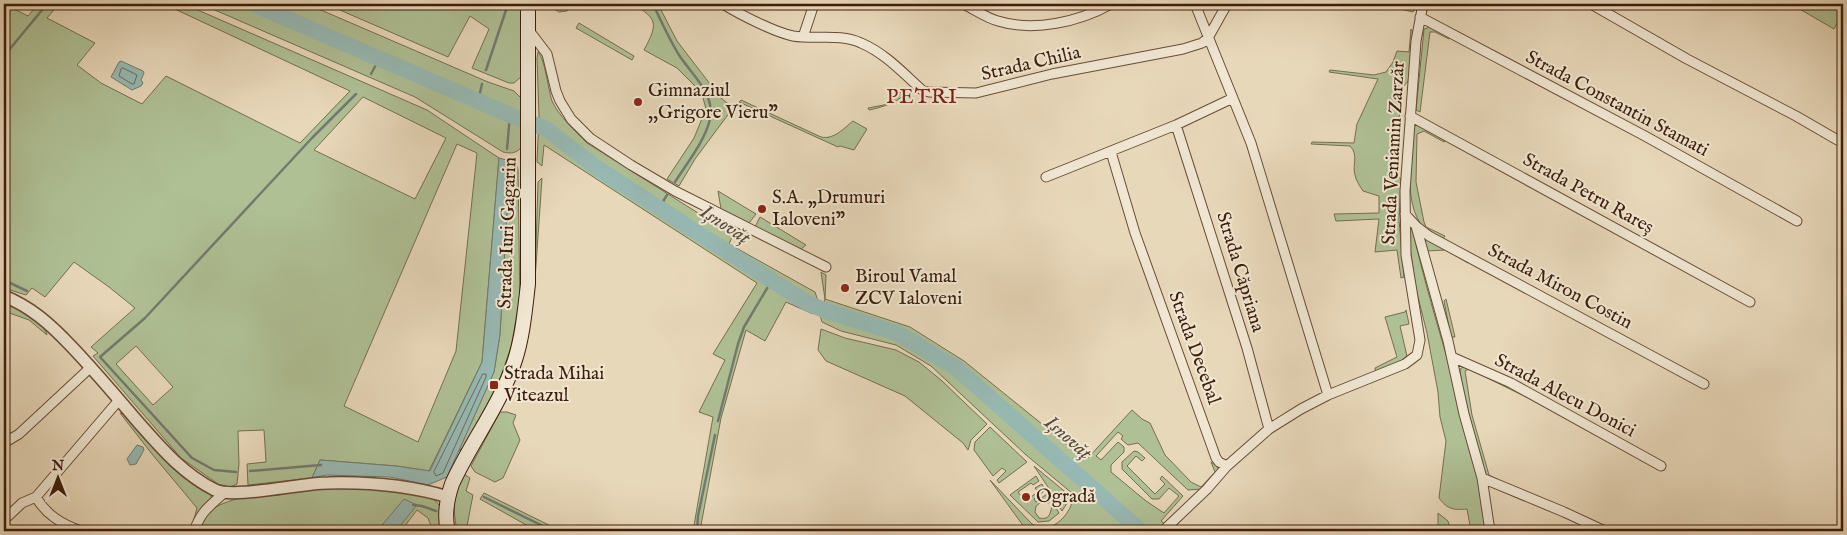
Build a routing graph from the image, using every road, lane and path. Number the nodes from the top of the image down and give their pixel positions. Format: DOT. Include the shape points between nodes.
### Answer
graph roads {
  1 [pos="528,4"];
  2 [pos="723,4"];
  3 [pos="814,4"];
  4 [pos="963,4"];
  5 [pos="1111,4"];
  6 [pos="1195,4"];
  7 [pos="1227,4"];
  8 [pos="1423,4"];
  9 [pos="1591,4"];
  10 [pos="1420,17"];
  11 [pos="528,28"];
  12 [pos="803,37"];
  13 [pos="1208,38"];
  14 [pos="1233,98"];
  15 [pos="1410,116"];
  16 [pos="1176,125"];
  17 [pos="1841,142"];
  18 [pos="1111,152"];
  19 [pos="1046,177"];
  20 [pos="1405,214"];
  21 [pos="1797,221"];
  22 [pos="1416,226"];
  23 [pos="826,267"];
  24 [pos="4,296"];
  25 [pos="1750,302"];
  26 [pos="1452,357"];
  27 [pos="91,367"];
  28 [pos="1704,384"];
  29 [pos="1328,395"];
  30 [pos="119,400"];
  31 [pos="1269,429"];
  32 [pos="4,443"];
  33 [pos="1227,466"];
  34 [pos="1661,466"];
  35 [pos="1482,478"];
  36 [pos="224,493"];
  37 [pos="36,497"];
  38 [pos="448,497"];
  39 [pos="4,520"];
  40 [pos="1166,528"];
  41 [pos="81,531"];
  42 [pos="194,531"];
  43 [pos="448,531"];
  44 [pos="1490,531"];
  45 [pos="1605,531"];
  1 -- 11 [label="main road, Strada Iuri Gagarin"];
  2 -- 12 [label="street, Strada Chilia" via="781,32"];
  3 -- 12 [label="street"];
  4 -- 5 [label="street" via="996,21 1040,25 1082,18"];
  6 -- 13 [label="street"];
  7 -- 13 [label="street"];
  8 -- 10 [label="street, Strada Veniamin Zarzăr"];
  9 -- 17 [label="street" via="1687,60"];
  10 -- 15 [label="street, Strada Veniamin Zarzăr"];
  10 -- 21 [label="street, Strada Constantin Stamati"];
  11 -- 23 [label="street" via="547,54 560,101 571,119 590,138 675,191"];
  11 -- 38 [label="main road, Strada Iuri Gagarin" via="528,284 519,347 508,380 459,468"];
  12 -- 13 [label="street, Strada Chilia" via="838,36 860,42 879,53 922,90 976,93 1052,74 1169,53 1202,43"];
  13 -- 14 [label="street"];
  14 -- 16 [label="street"];
  14 -- 29 [label="street" via="1257,161"];
  15 -- 20 [label="street, Strada Veniamin Zarzăr"];
  15 -- 25 [label="street, Strada Petru Rareș"];
  16 -- 18 [label="street"];
  16 -- 31 [label="street, Strada Căpriana" via="1247,348"];
  18 -- 19 [label="street"];
  18 -- 33 [label="street, Strada Decebal" via="1135,232 1216,458"];
  20 -- 22 [label="street, Strada Miron Costin"];
  20 -- 29 [label="street, Strada Veniamin Zarzăr" via="1406,255 1420,340 1416,355 1405,364"];
  22 -- 26 [label="street"];
  22 -- 28 [label="street, Strada Miron Costin" via="1429,236"];
  24 -- 27 [label="street" via="24,304 50,324"];
  26 -- 34 [label="street, Strada Alecu Donici" via="1511,383"];
  26 -- 35 [label="street"];
  27 -- 30 [label="street"];
  27 -- 32 [label="street" via="19,434"];
  29 -- 31 [label="street, Strada Veniamin Zarzăr"];
  30 -- 36 [label="street" via="185,471"];
  30 -- 37 [label="street"];
  31 -- 33 [label="street, Strada Veniamin Zarzăr"];
  33 -- 40 [label="street" via="1208,489"];
  35 -- 44 [label="street"];
  35 -- 45 [label="street"];
  36 -- 38 [label="street" via="350,483 411,487"];
  36 -- 42 [label="street" via="203,512"];
  37 -- 39 [label="street" via="22,503"];
  37 -- 41 [label="street" via="55,519"];
  38 -- 43 [label="main road, Strada Iuri Gagarin"];
}
